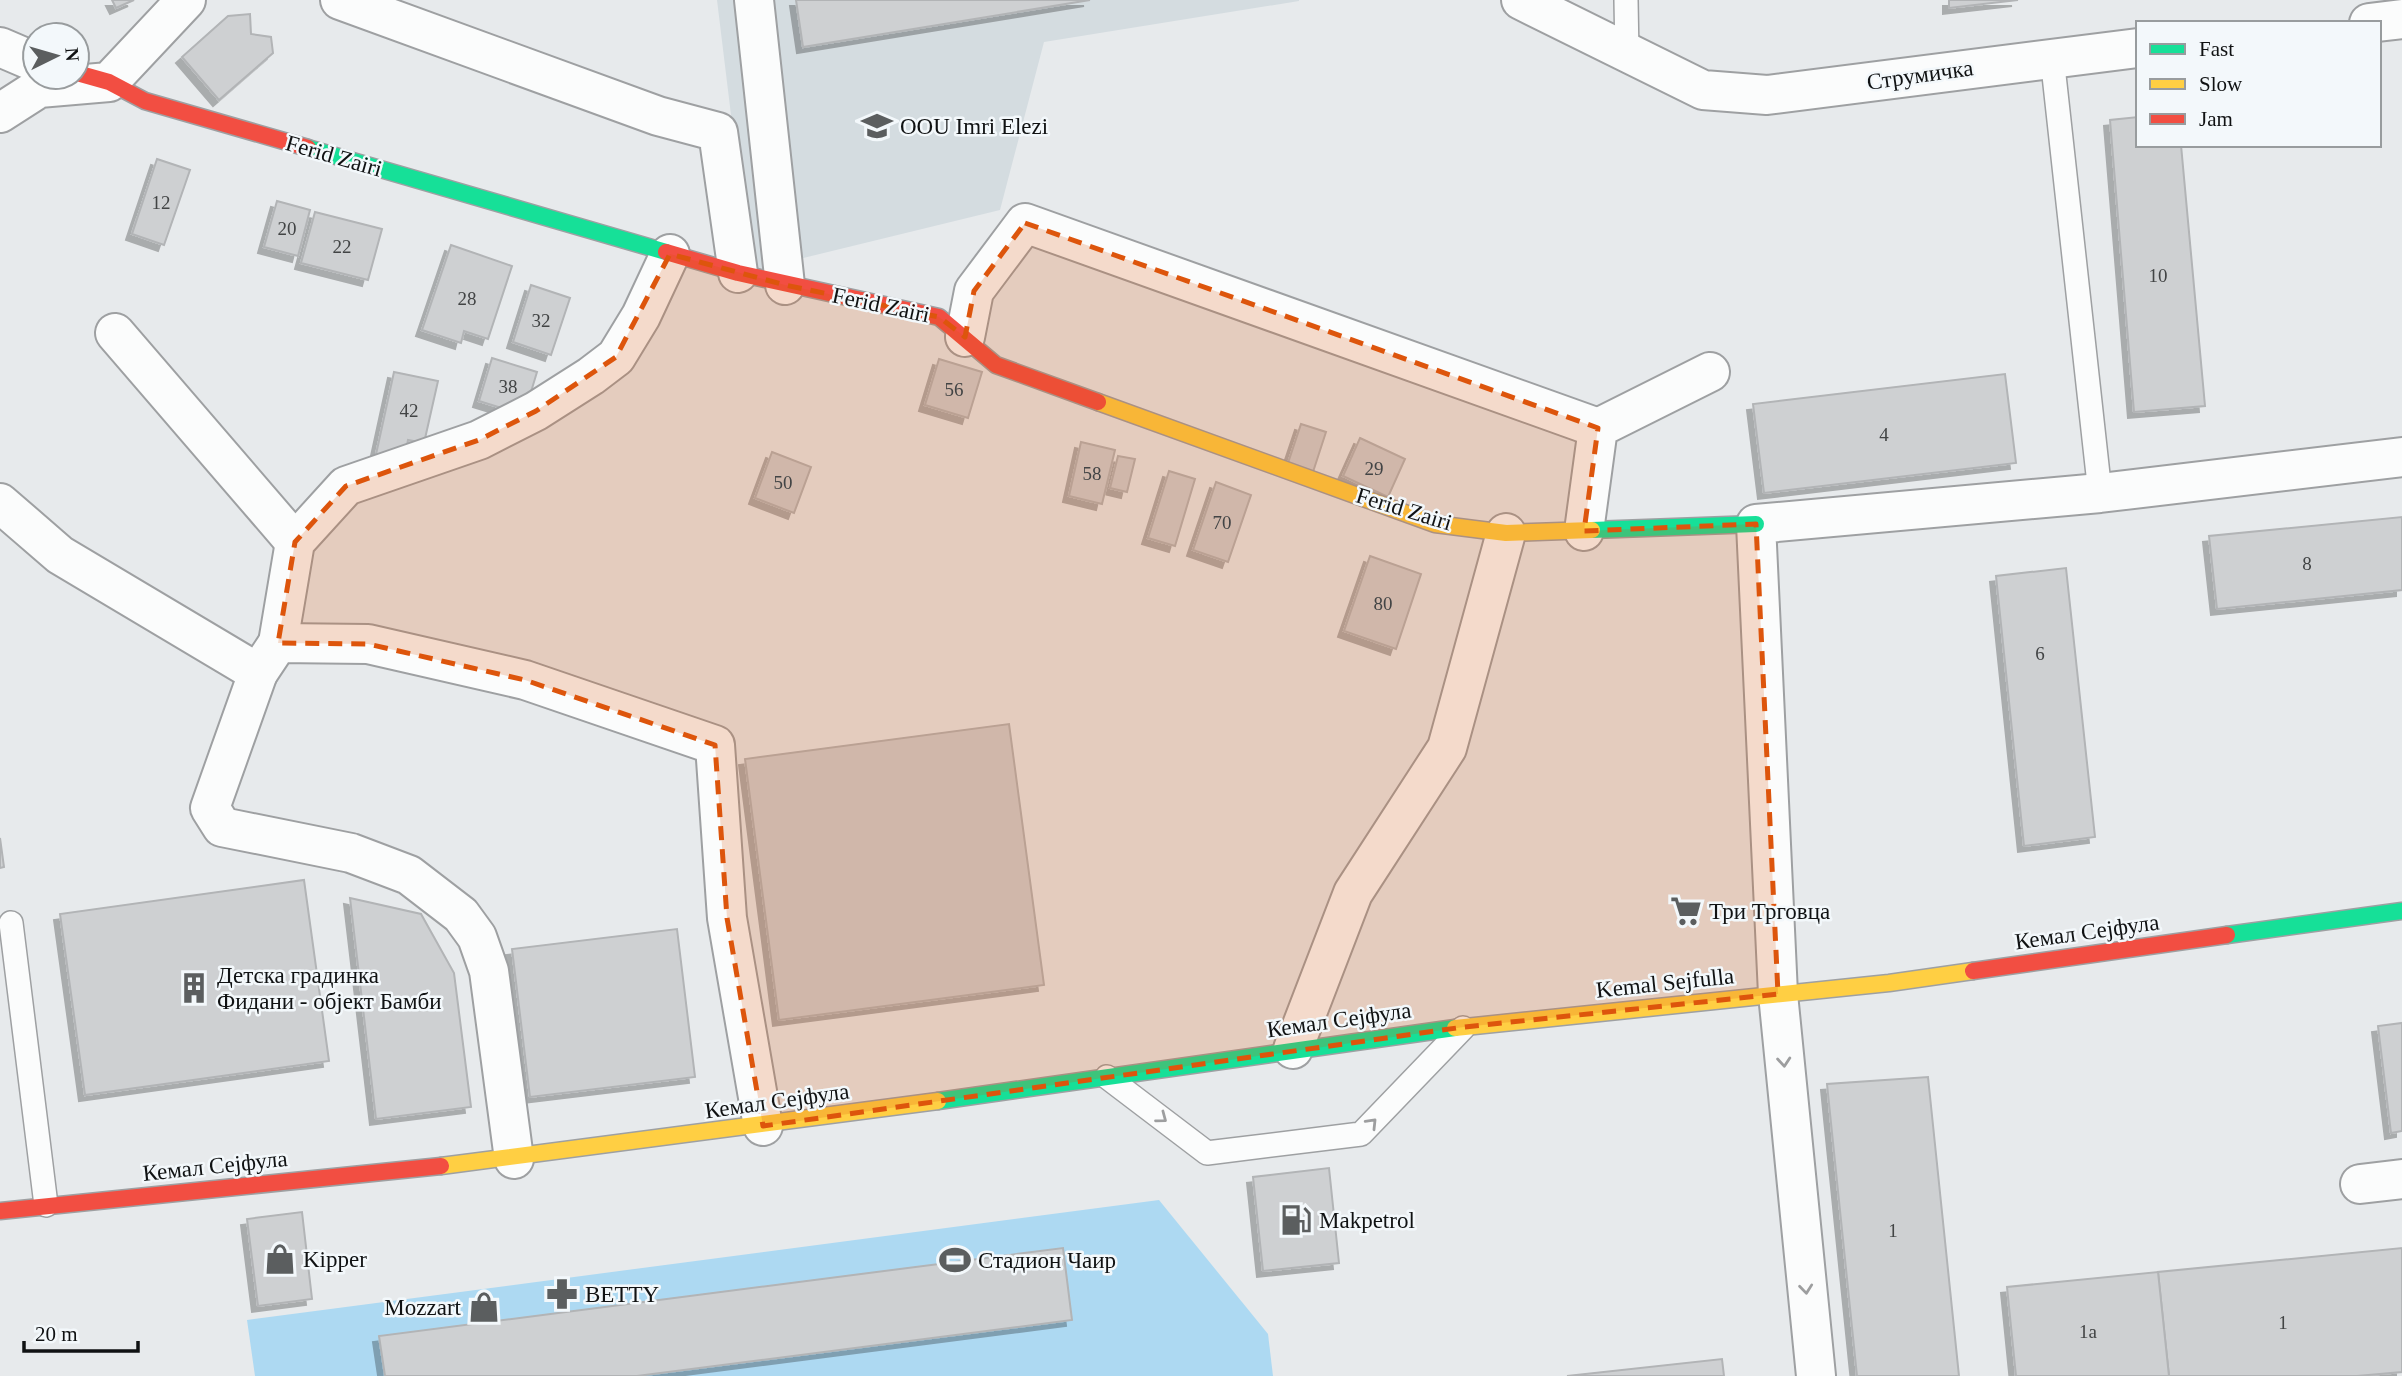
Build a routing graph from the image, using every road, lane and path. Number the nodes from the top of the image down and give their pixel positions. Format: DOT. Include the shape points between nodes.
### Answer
graph roads {
  1 [pos="186,0"];
  2 [pos="340,0"];
  3 [pos="754,0"];
  4 [pos="1521,0"];
  5 [pos="1626,0"];
  6 [pos="2402,19"];
  7 [pos="2381,22"];
  8 [pos="0,47"];
  9 [pos="2136,48"];
  10 [pos="1628,55"];
  11 [pos="21,56"];
  12 [pos="2052,57"];
  13 [pos="93,78"];
  14 [pos="0,113"];
  15 [pos="670,254"];
  16 [pos="738,273"];
  17 [pos="785,285"];
  18 [pos="115,332"];
  19 [pos="965,337"];
  20 [pos="1710,372"];
  21 [pos="1598,428"];
  22 [pos="2402,457"];
  23 [pos="2101,492"];
  24 [pos="0,503"];
  25 [pos="1756,524"];
  26 [pos="1584,531"];
  27 [pos="1506,533"];
  28 [pos="295,542"];
  29 [pos="268,658"];
  30 [pos="2402,911"];
  31 [pos="11,923"];
  32 [pos="1778,995"];
  33 [pos="1558,1017"];
  34 [pos="1464,1027"];
  35 [pos="1293,1049"];
  36 [pos="1107,1077"];
  37 [pos="763,1126"];
  38 [pos="514,1159"];
  39 [pos="2402,1179"];
  40 [pos="2360,1184"];
  41 [pos="47,1205"];
  42 [pos="0,1211"];
  43 [pos="1816,1376"];
  1 -- 13 [label="street"];
  2 -- 16 [label="street" via="658,116 718,132"];
  3 -- 17 [label="street"];
  4 -- 10 [label="street, Струмичка"];
  5 -- 10 [label="lane"];
  6 -- 7 [label="street"];
  8 -- 11 [label="street"];
  9 -- 12 [label="street, Струмичка"];
  10 -- 12 [label="street, Струмичка" via="1703,90 1767,96"];
  12 -- 23 [label="lane"];
  13 -- 14 [label="street" via="39,88"];
  13 -- 15 [label="street, Ferid Zairi" via="145,101"];
  15 -- 16 [label="street, Ferid Zairi"];
  15 -- 28 [label="street" via="616,357 536,411 479,440 346,486"];
  16 -- 17 [label="street, Ferid Zairi"];
  17 -- 19 [label="street, Ferid Zairi" via="939,317"];
  18 -- 28 [label="street"];
  19 -- 21 [label="street" via="974,291 1025,223"];
  19 -- 27 [label="street, Ferid Zairi" via="996,365 1435,524"];
  20 -- 21 [label="street"];
  21 -- 26 [label="street"];
  22 -- 23 [label="street"];
  23 -- 25 [label="street"];
  24 -- 29 [label="street" via="60,555"];
  25 -- 26 [label="street, Ferid Zairi"];
  25 -- 32 [label="street"];
  26 -- 27 [label="street, Ferid Zairi"];
  27 -- 35 [label="street" via="1447,748 1353,892"];
  28 -- 29 [label="street"];
  29 -- 37 [label="street" via="368,644 499,674 715,745 727,918"];
  29 -- 38 [label="street" via="210,808 222,827 351,852 409,876 461,915 477,937 489,971"];
  30 -- 32 [label="street, Кемал Сејфула"];
  31 -- 41 [label="lane"];
  32 -- 33 [label="street, Kemal Sejfulla"];
  32 -- 43 [label="street, one-way"];
  33 -- 34 [label="street, Кемал Сејфула"];
  34 -- 35 [label="street, Кемал Сејфула"];
  36 -- 34 [label="lane, one-way" via="1207,1153 1361,1134"];
  35 -- 36 [label="street, Кемал Сејфула"];
  36 -- 37 [label="street, Кемал Сејфула"];
  37 -- 38 [label="street, Кемал Сејфула"];
  38 -- 41 [label="street, Кемал Сејфула"];
  39 -- 40 [label="street"];
  41 -- 42 [label="street, Кемал Сејфула"];
}
